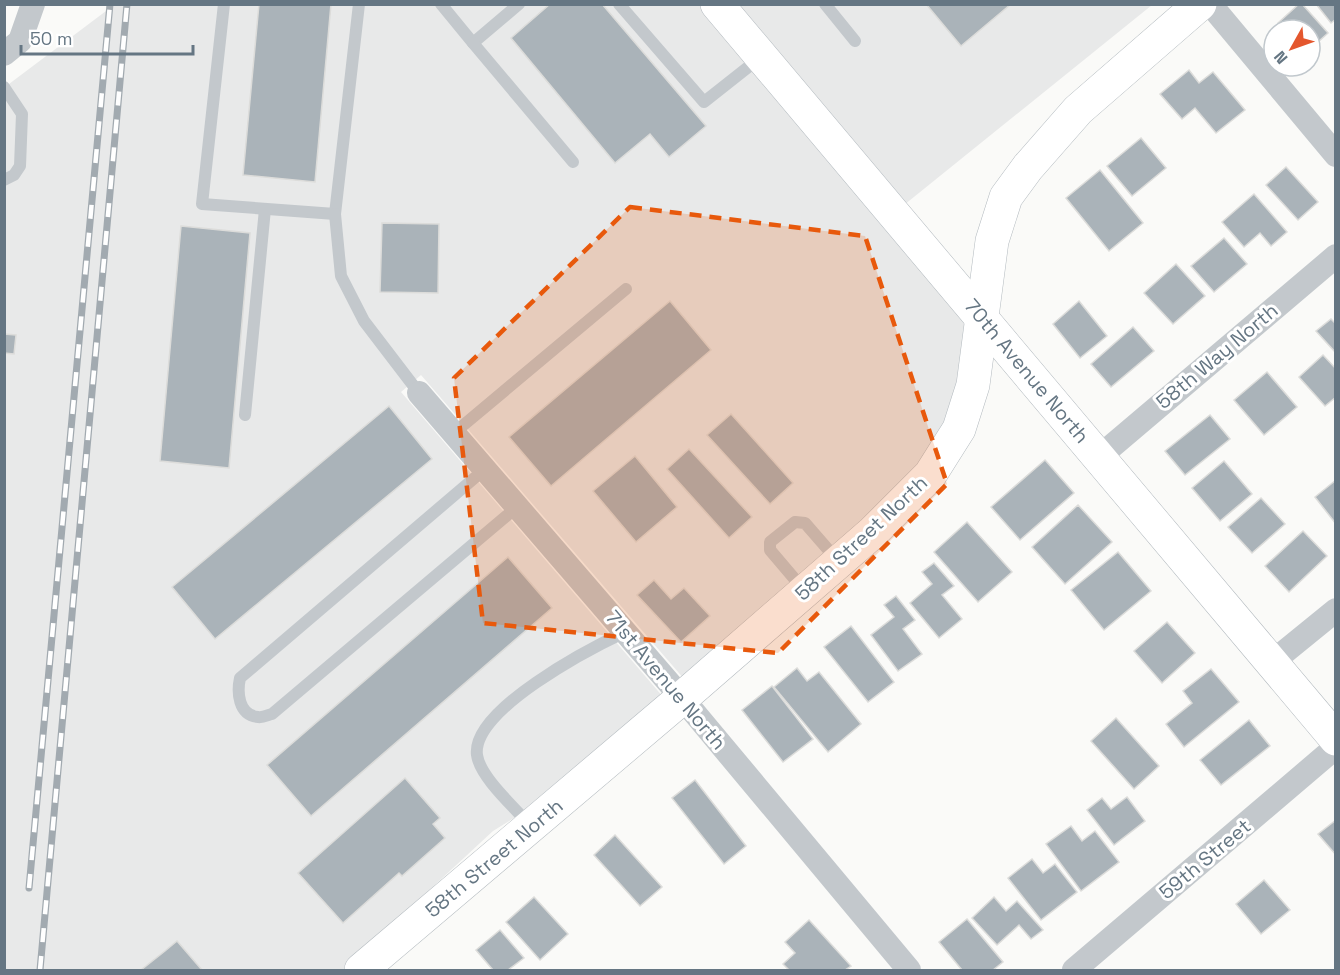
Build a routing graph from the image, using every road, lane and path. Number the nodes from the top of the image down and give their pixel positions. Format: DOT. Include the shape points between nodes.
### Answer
graph roads {
  1 [pos="33,4"];
  2 [pos="224,4"];
  3 [pos="359,4"];
  4 [pos="441,4"];
  5 [pos="519,4"];
  6 [pos="619,4"];
  7 [pos="717,4"];
  8 [pos="825,4"];
  9 [pos="1200,4"];
  10 [pos="1210,4"];
  11 [pos="855,41"];
  12 [pos="473,43"];
  13 [pos="4,54"];
  14 [pos="761,57"];
  15 [pos="4,87"];
  16 [pos="1335,154"];
  17 [pos="573,162"];
  18 [pos="4,180"];
  19 [pos="265,209"];
  20 [pos="335,214"];
  21 [pos="1335,256"];
  22 [pos="626,289"];
  23 [pos="982,319"];
  24 [pos="419,393"];
  25 [pos="245,415"];
  26 [pos="454,433"];
  27 [pos="1099,457"];
  28 [pos="485,470"];
  29 [pos="517,507"];
  30 [pos="838,562"];
  31 [pos="805,591"];
  32 [pos="1335,610"];
  33 [pos="625,632"];
  34 [pos="1271,663"];
  35 [pos="682,698"];
  36 [pos="1335,739"];
  37 [pos="1335,747"];
  38 [pos="531,826"];
  39 [pos="361,970"];
  40 [pos="909,970"];
  41 [pos="1074,970"];
  1 -- 13 [label="street" via="20,41"];
  2 -- 19 [label="lane" via="202,204"];
  3 -- 20 [label="lane"];
  4 -- 12 [label="lane"];
  5 -- 12 [label="lane"];
  6 -- 14 [label="lane" via="704,102"];
  7 -- 14 [label="street, 70th Avenue North"];
  8 -- 11 [label="lane"];
  9 -- 23 [label="street, 58th Street North" via="1078,110 1006,197 992,241"];
  10 -- 16 [label="street"];
  12 -- 17 [label="lane"];
  14 -- 23 [label="street, 70th Avenue North"];
  15 -- 18 [label="lane" via="22,114 20,166"];
  19 -- 20 [label="lane"];
  19 -- 25 [label="lane"];
  20 -- 24 [label="lane" via="341,276 364,321"];
  21 -- 27 [label="street, 58th Way North"];
  22 -- 26 [label="lane"];
  23 -- 27 [label="street, 70th Avenue North"];
  23 -- 30 [label="street, 58th Street North" via="973,385 959,429 930,475"];
  24 -- 26 [label="street, 71st Avenue North"];
  26 -- 28 [label="street, 71st Avenue North"];
  27 -- 34 [label="street, 70th Avenue North"];
  28 -- 29 [label="street, 71st Avenue North"];
  28 -- 29 [label="lane" via="240,678 240,705 258,717 272,714"];
  29 -- 33 [label="street, 71st Avenue North"];
  30 -- 31 [label="street, 58th Street North"];
  30 -- 31 [label="lane" via="805,523 795,522 770,542 770,550"];
  31 -- 35 [label="street, 58th Street North"];
  32 -- 34 [label="street"];
  33 -- 35 [label="street, 71st Avenue North"];
  33 -- 38 [label="lane" via="566,661 536,682 500,712 478,742 480,764 489,779"];
  34 -- 36 [label="street, 70th Avenue North"];
  35 -- 38 [label="street, 58th Street North"];
  35 -- 40 [label="street, 71st Avenue North"];
  37 -- 41 [label="street, 59th Street"];
  38 -- 39 [label="street, 58th Street North"];
}
